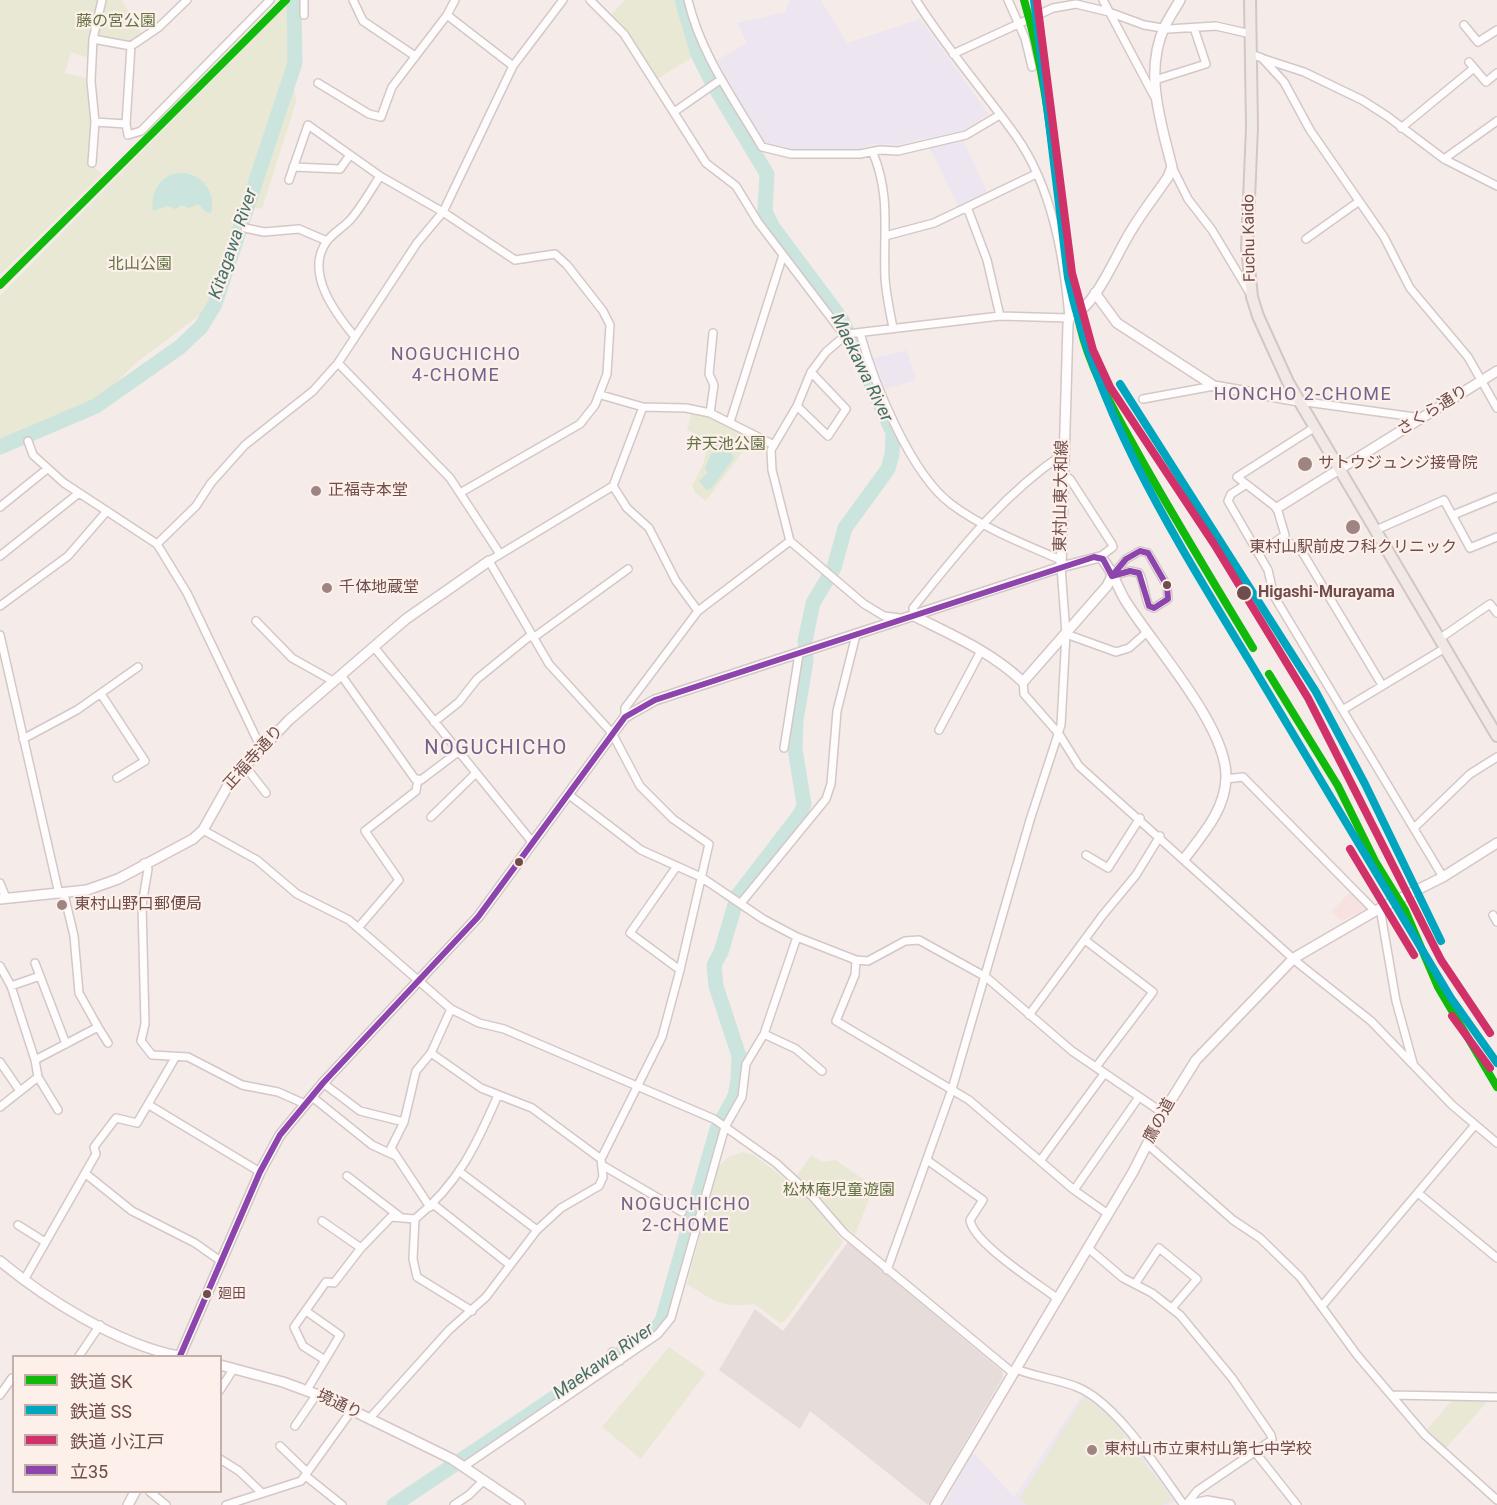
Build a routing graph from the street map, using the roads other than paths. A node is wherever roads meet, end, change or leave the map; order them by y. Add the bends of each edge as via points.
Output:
1 (102, 0) edge
2 (187, 0) edge
3 (270, 0) edge
4 (304, 0) edge
5 (353, 0) edge
6 (455, 0) edge
7 (563, 0) edge
8 (590, 0) edge
9 (688, 0) edge
10 (916, 0) edge
11 (1008, 0) edge
12 (1103, 0) edge
13 (1180, 0) edge
14 (1250, 0) edge
15 (1109, 12) junction
16 (304, 15) dead end
17 (447, 15) junction
18 (1018, 24) junction
19 (1464, 25) dead end
20 (1164, 28) junction
21 (1194, 28) junction
22 (1497, 30) edge
23 (1251, 34) junction
24 (93, 39) junction
25 (131, 46) junction
26 (954, 54) junction
27 (415, 56) junction
28 (1257, 56) junction
29 (513, 66) junction
30 (1032, 67) dead end
31 (1497, 73) edge
32 (720, 80) junction
33 (1155, 80) junction
34 (318, 83) dead end
35 (1157, 102) junction
36 (674, 112) junction
37 (998, 116) junction
38 (95, 122) junction
39 (1497, 122) edge
40 (126, 124) junction
41 (1401, 128) junction
42 (873, 153) junction
43 (350, 155) junction
44 (1444, 159) junction
45 (92, 162) dead end
46 (294, 167) junction
47 (1172, 167) junction
48 (1036, 174) junction
49 (380, 176) junction
50 (289, 180) dead end
51 (1497, 186) edge
52 (1358, 202) junction
53 (967, 207) junction
54 (443, 212) junction
55 (245, 228) dead end
56 (885, 236) junction
57 (1306, 239) dead end
58 (327, 241) junction
59 (783, 255) junction
60 (1095, 293) junction
61 (1252, 297) junction
62 (1000, 316) junction
63 (1069, 318) junction
64 (893, 328) junction
65 (713, 333) dead end
66 (860, 333) junction
67 (846, 335) junction
68 (355, 337) junction
69 (338, 363) junction
70 (1497, 371) edge
71 (811, 372) junction
72 (1482, 380) junction
73 (1214, 386) junction
74 (601, 395) junction
75 (1143, 399) dead end
76 (1299, 401) junction
77 (797, 406) junction
78 (643, 407) junction
79 (1497, 407) edge
80 (710, 413) junction
81 (1422, 418) junction
82 (730, 422) junction
83 (1315, 427) junction
84 (28, 441) dead end
85 (774, 445) junction
86 (1063, 454) junction
87 (47, 469) junction
88 (1340, 469) junction
89 (1063, 474) junction
90 (1245, 485) junction
91 (612, 486) junction
92 (79, 493) junction
93 (460, 494) junction
94 (1497, 497) edge
95 (0, 507) edge
96 (1276, 508) junction
97 (106, 511) junction
98 (1453, 514) junction
99 (981, 524) junction
100 (1376, 530) junction
101 (1497, 537) edge
102 (1283, 539) junction
103 (790, 541) junction
104 (157, 544) junction
105 (1259, 552) junction
106 (500, 554) junction
107 (0, 556) edge
108 (1100, 557) junction
109 (1130, 557) junction
110 (489, 561) junction
111 (1061, 564) junction
112 (628, 569) dead end
113 (1135, 571) junction
114 (1112, 576) junction
115 (0, 606) edge
116 (698, 611) junction
117 (1497, 613) edge
118 (909, 617) junction
119 (256, 621) dead end
120 (1147, 632) junction
121 (1066, 634) junction
122 (0, 635) edge
123 (856, 635) junction
124 (532, 637) junction
125 (1442, 644) junction
126 (374, 647) junction
127 (981, 651) junction
128 (804, 652) junction
129 (3, 664) edge
130 (138, 667) dead end
131 (337, 678) junction
132 (1023, 682) junction
133 (1382, 686) junction
134 (100, 694) junction
135 (1344, 709) junction
136 (626, 717) junction
137 (434, 722) junction
138 (939, 730) dead end
139 (612, 733) junction
140 (1059, 734) junction
141 (1497, 735) edge
142 (23, 740) junction
143 (261, 748) junction
144 (784, 748) dead end
145 (458, 752) junction
146 (1497, 757) edge
147 (245, 766) junction
148 (475, 774) junction
149 (117, 778) dead end
150 (1226, 779) junction
151 (418, 780) junction
152 (266, 793) dead end
153 (568, 794) junction
154 (431, 817) dead end
155 (1140, 818) junction
156 (1415, 827) junction
157 (203, 830) junction
158 (1160, 836) junction
159 (533, 843) junction
160 (1497, 843) edge
161 (1086, 855) dead end
162 (1185, 858) junction
163 (144, 863) junction
164 (677, 866) junction
165 (1443, 877) junction
166 (701, 878) junction
167 (0, 883) edge
168 (62, 894) junction
169 (3, 899) edge
170 (740, 902) junction
171 (1377, 910) junction
172 (1492, 915) dead end
173 (1497, 922) edge
174 (358, 928) junction
175 (797, 937) junction
176 (1085, 940) junction
177 (1294, 958) junction
178 (856, 960) junction
179 (35, 963) dead end
180 (0, 966) edge
181 (680, 970) junction
182 (40, 976) junction
183 (986, 977) junction
184 (418, 980) junction
185 (11, 986) junction
186 (451, 1009) junction
187 (1029, 1015) junction
188 (98, 1028) junction
189 (764, 1034) junction
190 (108, 1043) dead end
191 (66, 1044) junction
192 (431, 1053) junction
193 (175, 1058) junction
194 (35, 1060) junction
195 (0, 1062) edge
196 (1413, 1063) junction
197 (1096, 1068) junction
198 (822, 1071) dead end
199 (1104, 1074) junction
200 (38, 1077) junction
201 (323, 1083) junction
202 (635, 1086) junction
203 (952, 1089) junction
204 (20, 1091) junction
205 (498, 1095) junction
206 (1138, 1097) junction
207 (308, 1100) junction
208 (149, 1104) junction
209 (0, 1107) edge
210 (58, 1110) dead end
211 (1163, 1113) junction
212 (404, 1122) junction
213 (723, 1125) junction
214 (1474, 1125) junction
215 (1497, 1143) edge
216 (1148, 1145) junction
217 (396, 1156) junction
218 (927, 1160) junction
219 (1040, 1161) junction
220 (602, 1162) junction
221 (460, 1172) junction
222 (261, 1173) junction
223 (86, 1174) junction
224 (347, 1176) dead end
225 (1074, 1190) junction
226 (1418, 1192) junction
227 (432, 1205) junction
228 (682, 1212) dead end
229 (1108, 1214) junction
230 (399, 1216) junction
231 (415, 1219) junction
232 (322, 1221) dead end
233 (18, 1226) dead end
234 (537, 1230) junction
235 (45, 1242) junction
236 (361, 1248) junction
237 (1088, 1248) junction
238 (1497, 1258) edge
239 (0, 1261) edge
240 (222, 1262) junction
241 (510, 1265) junction
242 (887, 1270) junction
243 (24, 1280) junction
244 (1135, 1284) junction
245 (1058, 1299) junction
246 (1322, 1306) junction
247 (1172, 1308) junction
248 (306, 1311) junction
249 (472, 1311) junction
250 (100, 1325) junction
251 (612, 1352) dead end
252 (80, 1355) edge
253 (175, 1355) edge
254 (179, 1355) edge
255 (325, 1360) junction
256 (620, 1361) junction
257 (222, 1365) edge
258 (234, 1368) junction
259 (1014, 1371) junction
260 (12, 1378) edge
261 (222, 1387) edge
262 (307, 1390) junction
263 (317, 1394) junction
264 (0, 1395) edge
265 (1392, 1395) junction
266 (1497, 1397) edge
267 (352, 1410) junction
268 (369, 1419) junction
269 (295, 1426) dead end
270 (280, 1446) dead end
271 (1255, 1452) junction
272 (222, 1460) edge
273 (458, 1464) junction
274 (307, 1475) junction
275 (484, 1480) junction
276 (262, 1492) junction
277 (152, 1493) edge
278 (1497, 1500) edge
279 (243, 1502) edge
280 (166, 1505) edge
281 (226, 1505) edge
282 (342, 1505) edge
283 (454, 1505) edge
284 (520, 1505) edge
285 (935, 1505) edge
286 (1186, 1505) edge
287 (1230, 1505) edge
288 (1297, 1505) edge

1 - 24 street
2 - 25 street via 159,27
3 - 40 street via 141,131 128,135
4 - 16 street
5 - 27 street via 363,21
6 - 17 street
7 - 29 street
8 - 36 street via 624,34
9 - 32 street via 697,31
10 - 26 street
11 - 18 street
12 - 15 street
13 - 20 street
14 - 23 main road, Fuchu Kaido
15 - 18 street via 1088,5 1061,6
15 - 20 street
15 - 35 street
17 - 27 street
17 - 29 street
18 - 26 street
18 - 30 street
19 - 22 street via 1478,42
20 - 21 street
20 - 33 street via 1157,49
21 - 23 street via 1216,26
21 - 33 street via 1206,64
23 - 28 main road, Fuchu Kaido
24 - 25 street
24 - 38 street via 91,81
25 - 40 street
26 - 37 street
27 - 34 street via 392,87 381,117 369,114
28 - 41 street via 1304,72 1362,100
28 - 52 street via 1284,82 1310,130
28 - 61 main road, Fuchu Kaido via 1247,248
29 - 54 street
31 - 41 street via 1486,82 1472,65
32 - 36 street
32 - 42 street via 762,147 791,154
33 - 35 street
35 - 47 street
36 - 59 street via 706,163 736,186
37 - 42 street via 966,135
37 - 48 street via 1016,136
38 - 40 street
38 - 45 street
39 - 44 street
41 - 44 street
42 - 56 street via 883,177
43 - 46 street via 340,169
43 - 46 street via 308,125
43 - 49 street
44 - 51 street
46 - 50 street
47 - 60 street
47 - 61 street via 1188,199 1212,230
48 - 53 street
48 - 63 street via 1051,215
49 - 54 street
49 - 58 street via 351,219
52 - 57 street
52 - 72 street via 1384,237 1410,288 1468,357
53 - 56 street via 914,230
53 - 62 street via 987,260
54 - 68 street via 417,243
54 - 74 street via 515,260 546,255 562,258 610,326 607,374
55 - 58 street via 264,232 299,230
56 - 64 street via 885,280
58 - 68 street via 319,259 320,277 340,318
59 - 67 street
59 - 82 street
60 - 63 street via 1083,309
60 - 73 street via 1117,323
61 - 76 main road, Fuchu Kaido via 1267,340
62 - 63 street
62 - 64 street
63 - 86 street, 東村山東大和線
64 - 66 street
65 - 80 street
66 - 67 street
66 - 99 street via 869,364 913,461 934,489
67 - 71 street
68 - 69 street
69 - 93 street via 450,478
69 - 104 street via 313,391 245,445 196,506
70 - 72 street, さくら通り
71 - 77 street
71 - 77 street via 846,409 828,436
72 - 79 street
72 - 81 street, さくら通り
73 - 75 street
73 - 76 street
74 - 78 street
74 - 93 street via 580,424
76 - 81 street
76 - 83 main road, Fuchu Kaido
77 - 85 street
78 - 80 street
78 - 91 street
80 - 82 street
81 - 88 street, さくら通り
82 - 85 street
83 - 88 main road, Fuchu Kaido
83 - 90 street via 1237,477
84 - 87 street via 33,455
85 - 103 street via 772,470
86 - 89 street, 東村山東大和線
86 - 99 street via 1032,475
87 - 92 street
87 - 95 street
88 - 96 street, さくら通り
88 - 100 main road, Fuchu Kaido
89 - 108 street via 1112,544
89 - 111 street, 東村山東大和線
90 - 96 street
90 - 105 street via 1231,494 1228,501
91 - 106 street
91 - 116 street via 649,528 676,581
92 - 97 street
92 - 107 street
93 - 106 street
94 - 98 street
96 - 102 street
97 - 104 street
97 - 115 street via 68,556
98 - 100 street via 1444,500
98 - 101 street via 1470,548
99 - 111 street
99 - 118 street
100 - 125 main road, Fuchu Kaido
102 - 105 street
102 - 133 street via 1301,550
103 - 116 street
103 - 118 street via 877,613
104 - 143 street via 188,593
105 - 135 street via 1274,596
106 - 110 street
108 - 111 street
108 - 114 street
109 - 113 street
109 - 113 street via 1142,551 1148,553 1167,586 1166,601 1154,608 1149,606 1145,584
109 - 114 street
110 - 124 street
110 - 126 street, 正福寺通り via 406,619
111 - 118 street, 東村山東大和線
111 - 121 street
112 - 124 street
113 - 114 street
114 - 120 street
114 - 121 street
116 - 136 street via 625,708
117 - 125 street via 1490,604
118 - 123 street, 東村山東大和線
118 - 127 street
119 - 131 street via 291,658
120 - 121 street via 1129,648 1116,652
120 - 150 street via 1212,729 1223,757
121 - 132 street
121 - 140 street
122 - 129 street
123 - 128 street, 東村山東大和線
123 - 170 street via 837,711 831,784 826,799
124 - 137 street via 477,678 459,702
124 - 139 street via 549,664
125 - 133 street
125 - 141 main road, Fuchu Kaido
126 - 131 street, 正福寺通り
126 - 137 street
127 - 132 street via 1007,666
127 - 138 street
128 - 136 street, 東村山東大和線 via 655,700
128 - 144 street
129 - 142 street
130 - 134 street
131 - 143 street, 正福寺通り
131 - 151 street
132 - 140 street via 1024,694
133 - 135 street
134 - 142 street
134 - 149 street via 145,761
135 - 156 street
136 - 139 street, 東村山東大和線
137 - 145 street
139 - 153 street, 東村山東大和線
139 - 166 street via 640,786 673,819 709,843
140 - 155 street via 1079,766
140 - 183 street via 1016,864
142 - 168 street
143 - 147 street, 正福寺通り
145 - 148 street
145 - 151 street
146 - 156 street via 1470,774
147 - 152 street
147 - 157 street, 正福寺通り via 230,782
148 - 154 street
148 - 159 street
150 - 162 street via 1218,813
150 - 171 street via 1243,777
151 - 174 street via 416,791 364,831 399,880
153 - 159 street, 東村山東大和線
153 - 164 street via 623,838
155 - 158 street
155 - 161 street via 1108,867
156 - 165 street
157 - 163 street, 正福寺通り
157 - 174 street via 257,860 297,894
158 - 162 street
158 - 176 street via 1136,875
159 - 184 street, 東村山東大和線 via 478,917
160 - 165 street, 鷹の道
162 - 177 street
163 - 168 street, 正福寺通り via 117,879
163 - 193 street via 148,869 142,905 145,1024 141,1041 152,1055
164 - 166 street
164 - 181 street via 630,933
165 - 171 street, 鷹の道
166 - 170 street
166 - 181 street
167 - 169 street
168 - 169 street, 正福寺通り
168 - 188 street via 74,936 79,993
170 - 175 street via 763,920
171 - 177 street, 鷹の道
171 - 196 street
172 - 173 street
174 - 184 street
175 - 178 street
175 - 189 street
176 - 187 street
176 - 197 street via 1153,992
177 - 196 street via 1371,1021
177 - 211 street, 鷹の道 via 1196,1060
178 - 183 street via 868,961 914,939
178 - 203 street via 855,975 836,1021
179 - 182 street
180 - 185 street
181 - 202 street via 662,1037
182 - 185 street
182 - 191 street
183 - 187 street
183 - 203 street
184 - 186 street
184 - 201 street, 東村山東大和線
185 - 194 street
186 - 192 street
186 - 202 street
187 - 197 street
188 - 190 street
188 - 191 street
189 - 198 street via 796,1048
189 - 213 street via 746,1064 742,1097
191 - 194 street
192 - 205 street via 481,1088
192 - 212 street via 416,1071
193 - 207 street via 188,1058 242,1085
193 - 208 street
194 - 200 street
195 - 204 street
196 - 214 street
197 - 199 street
199 - 206 street
199 - 219 street
200 - 204 street
200 - 210 street
201 - 207 street, 東村山東大和線
201 - 212 street via 360,1111
202 - 213 street
202 - 220 street
203 - 218 street
203 - 219 street
204 - 209 street
205 - 220 street via 532,1108
205 - 221 street
206 - 211 street
206 - 225 street
207 - 217 street via 372,1145
207 - 222 street, 東村山東大和線 via 275,1142
208 - 222 street
208 - 223 street via 137,1123 116,1118 94,1147 96,1154
211 - 216 street, 鷹の道
212 - 217 street via 391,1148
213 - 242 street via 776,1163 844,1233
213 - 256 street via 671,1318 658,1334
214 - 215 street
214 - 226 street
216 - 229 street, 鷹の道
216 - 246 street via 1233,1220 1260,1238 1300,1277
217 - 227 street
218 - 242 street
218 - 245 street via 983,1200 970,1220 982,1240
219 - 225 street
220 - 228 street
220 - 234 street via 599,1186 561,1208
221 - 227 street
221 - 234 street
222 - 240 street, 東村山東大和線
223 - 235 street
223 - 240 street via 132,1211 195,1243
224 - 230 street
225 - 229 street
226 - 238 street
226 - 246 street
227 - 231 street
227 - 241 street
229 - 237 street, 鷹の道
230 - 231 street
230 - 236 street via 391,1217
231 - 249 street via 412,1259 417,1277
232 - 236 street
233 - 235 street
234 - 241 street
235 - 243 street
236 - 248 street via 334,1283 326,1282
237 - 244 street
237 - 245 street, 鷹の道
239 - 243 street
240 - 254 street, 東村山東大和線
241 - 249 street
242 - 259 street
243 - 250 street
244 - 247 street
244 - 247 street via 1159,1248 1197,1279
245 - 259 street, 鷹の道
246 - 265 street
247 - 271 street via 1232,1378 1271,1435 1272,1440
248 - 255 street via 294,1328 296,1334 303,1346
248 - 255 street via 340,1335
249 - 268 street via 449,1330
250 - 252 street
250 - 253 street via 148,1348
251 - 256 street
255 - 262 street
256 - 273 street
257 - 258 street, 境通り
258 - 261 street
258 - 262 street, 境通り
259 - 285 street, 鷹の道
259 - 286 street via 1077,1387 1120,1419
260 - 264 street
262 - 263 street, 境通り
263 - 267 street, 境通り
263 - 269 street
265 - 266 street
265 - 278 street via 1436,1446
267 - 268 street, 境通り
267 - 274 street
268 - 273 street, 境通り
270 - 274 street
271 - 286 street via 1197,1491
271 - 288 street
272 - 276 street
273 - 275 street, 境通り
274 - 276 street via 301,1481
274 - 282 street
275 - 283 street
275 - 284 street, 境通り
276 - 279 street
277 - 280 street
279 - 281 street
286 - 287 street via 1208,1501

